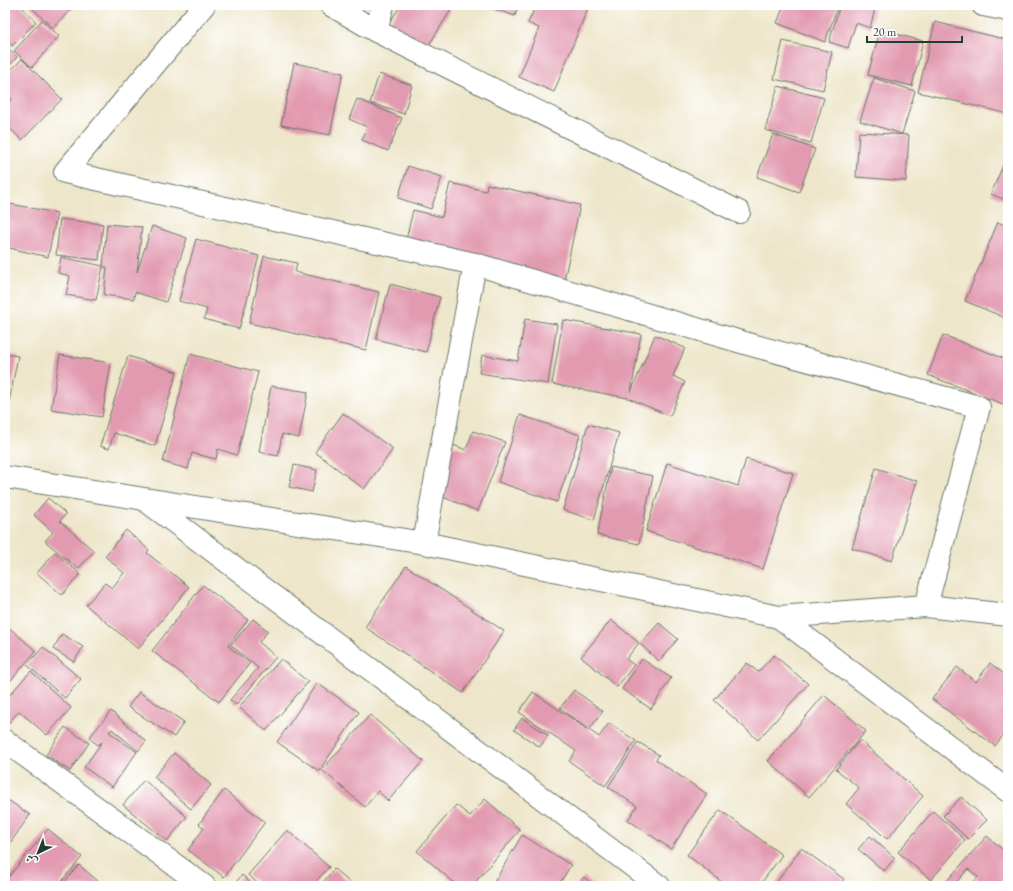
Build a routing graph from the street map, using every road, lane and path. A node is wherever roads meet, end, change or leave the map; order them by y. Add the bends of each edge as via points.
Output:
1 (204, 5) edge
2 (332, 5) edge
3 (384, 5) edge
4 (983, 5) edge
5 (1008, 10) edge
6 (376, 31) junction
7 (739, 212) dead end
8 (474, 264) junction
9 (5, 477) edge
10 (142, 499) junction
11 (424, 543) junction
12 (926, 606) junction
13 (1008, 615) edge
14 (778, 617) junction
15 (5, 740) edge
16 (1008, 791) edge
17 (204, 886) edge
18 (659, 886) edge

1 - 8 street via 65,172
2 - 6 street
3 - 6 street
4 - 5 street
6 - 7 street
8 - 11 street
8 - 12 street via 748,344 979,407
9 - 10 street
10 - 11 street
10 - 18 street
11 - 14 street
12 - 13 street
12 - 14 street
14 - 16 street
15 - 17 street

